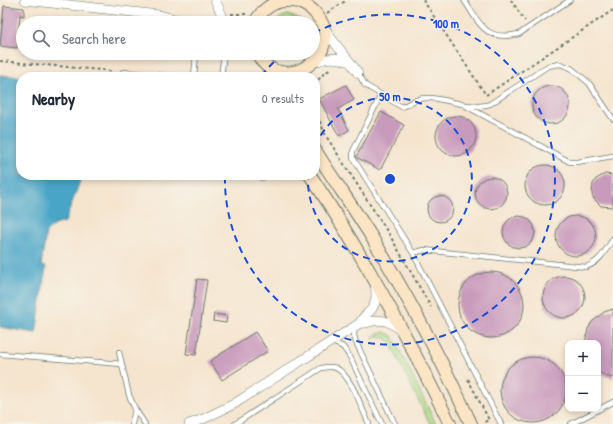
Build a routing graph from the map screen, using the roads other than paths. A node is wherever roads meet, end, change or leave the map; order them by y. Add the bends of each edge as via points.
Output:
1 (25, 0) edge
2 (215, 0) edge
3 (464, 0) edge
4 (570, 0) edge
5 (304, 3) edge
6 (159, 16) edge
7 (222, 16) edge
8 (258, 16) edge
9 (318, 16) edge
10 (320, 20) edge
11 (322, 23) junction
12 (320, 53) edge
13 (195, 60) edge
14 (223, 60) edge
15 (260, 60) edge
16 (263, 60) edge
17 (314, 60) edge
18 (320, 60) edge
19 (320, 60) edge
20 (350, 62) junction
21 (306, 70) edge
22 (194, 72) edge
23 (222, 72) edge
24 (266, 72) edge
25 (284, 72) edge
26 (291, 72) edge
27 (358, 73) joint
28 (381, 95) junction
29 (463, 104) junction
30 (613, 119) edge
31 (613, 156) edge
32 (320, 158) edge
33 (313, 180) edge
34 (613, 239) edge
35 (413, 254) junction
36 (374, 280) junction
37 (358, 325) junction
38 (405, 334) junction
39 (331, 342) junction
40 (119, 352) dead end
41 (0, 354) edge
42 (122, 364) junction
43 (613, 402) edge
44 (135, 409) junction
45 (132, 424) edge
46 (145, 424) edge
47 (189, 424) edge
48 (235, 424) edge
49 (369, 424) edge
50 (382, 424) edge
51 (395, 424) edge
52 (450, 424) edge
53 (471, 424) edge
54 (501, 424) edge
55 (571, 424) edge

1 - 6 street
2 - 7 street
3 - 4 lane via 483,28 500,36 519,34
5 - 8 main road via 286,1 271,5
5 - 9 main road
10 - 11 main road
11 - 12 main road via 324,30
11 - 20 street
13 - 22 lane
14 - 23 lane
15 - 24 main road
16 - 25 main road via 276,70
17 - 21 main road
18 - 21 street
19 - 20 street via 338,58
20 - 27 street
21 - 26 main road
27 - 28 lane via 365,85
28 - 29 lane via 402,107 417,99
28 - 35 lane via 353,151 353,158
29 - 30 lane via 490,104 548,66 560,64 571,68 589,83
29 - 31 lane via 570,162
32 - 53 main road via 400,284
33 - 36 main road
34 - 35 lane via 601,258 586,267 424,250
35 - 54 lane
36 - 37 street via 375,301 372,309
36 - 38 main road
37 - 38 street via 381,320 389,322
37 - 39 street
37 - 51 lane via 354,334 355,340
38 - 52 main road
39 - 47 street via 234,404
39 - 50 lane via 343,347 350,357
40 - 42 lane
41 - 42 lane
42 - 44 lane
43 - 55 lane
44 - 45 lane
44 - 46 lane
48 - 49 lane via 321,368 328,367 336,368 343,373

